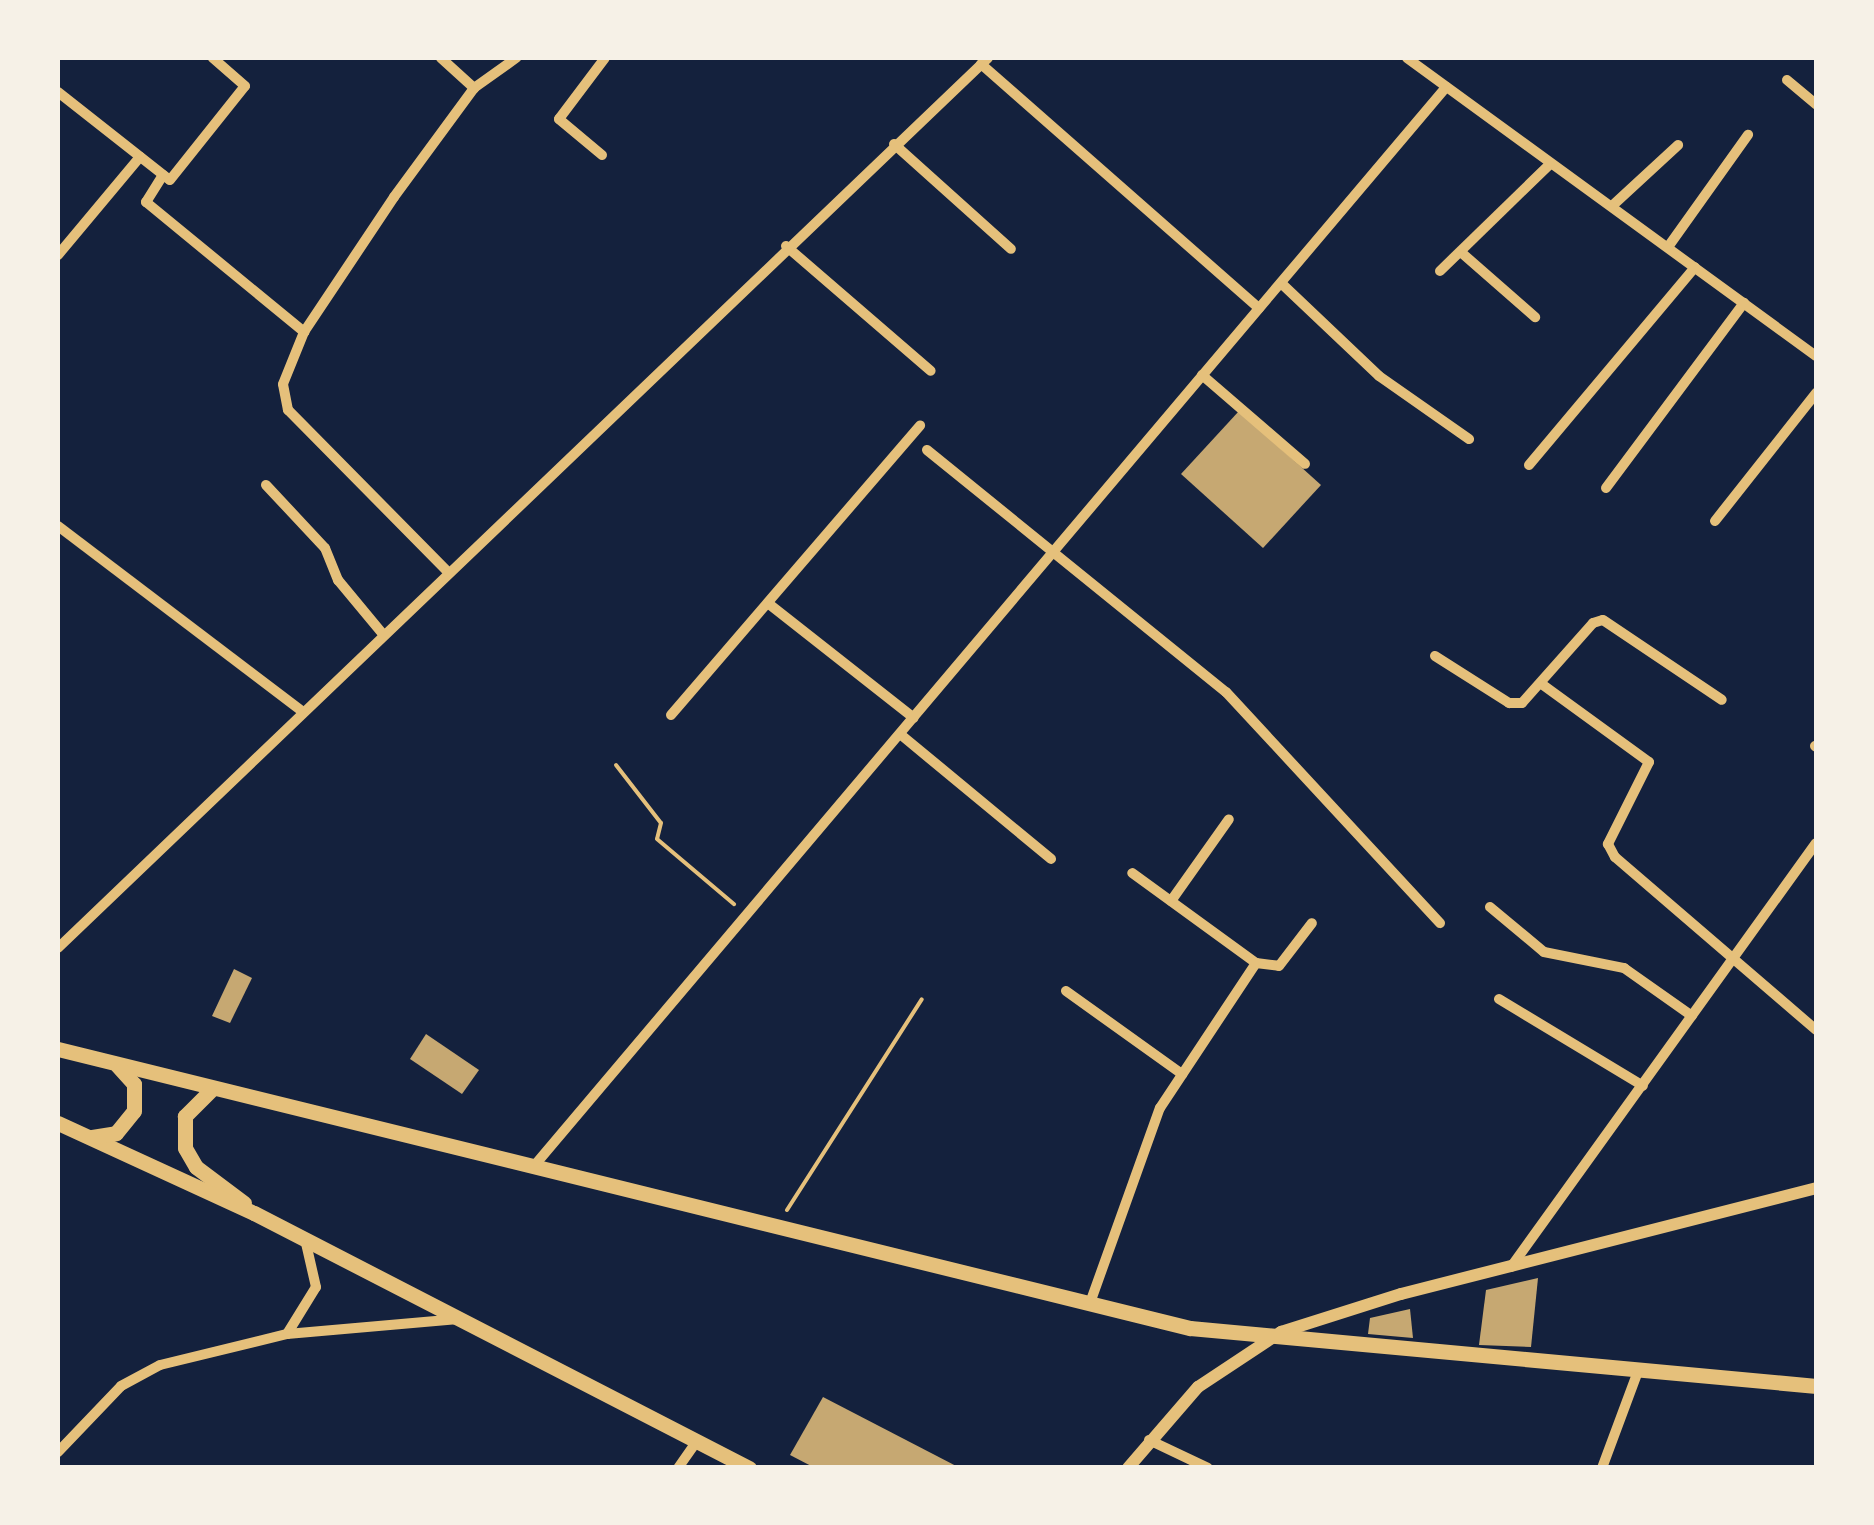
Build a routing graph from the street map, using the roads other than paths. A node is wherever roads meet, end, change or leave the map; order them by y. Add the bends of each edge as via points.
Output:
1 (213, 58) edge
2 (442, 58) edge
3 (516, 58) edge
4 (586, 58) edge
5 (606, 58) edge
6 (1407, 58) edge
7 (984, 61) edge
8 (597, 68) junction
9 (1787, 80) dead end
10 (1446, 87) junction
11 (474, 88) junction
12 (58, 92) edge
13 (1816, 104) edge
14 (1748, 135) dead end
15 (894, 144) junction
16 (1678, 145) dead end
17 (602, 154) dead end
18 (140, 158) junction
19 (1550, 164) junction
20 (163, 175) junction
21 (1612, 206) junction
22 (786, 246) junction
23 (1668, 247) junction
24 (1011, 249) dead end
25 (1463, 254) junction
26 (58, 255) edge
27 (1694, 267) junction
28 (1440, 272) dead end
29 (1280, 283) junction
30 (1744, 303) junction
31 (1258, 308) junction
32 (1535, 317) dead end
33 (304, 332) junction
34 (1816, 356) edge
35 (931, 371) dead end
36 (1202, 374) junction
37 (1816, 392) edge
38 (920, 425) dead end
39 (1469, 440) dead end
40 (926, 450) dead end
41 (1305, 464) dead end
42 (1530, 465) dead end
43 (266, 485) dead end
44 (1606, 488) dead end
45 (1714, 521) dead end
46 (58, 526) edge
47 (1052, 552) junction
48 (448, 572) junction
49 (769, 604) junction
50 (382, 632) junction
51 (1435, 656) dead end
52 (1544, 685) junction
53 (1722, 700) dead end
54 (300, 710) junction
55 (671, 715) dead end
56 (914, 718) junction
57 (900, 734) junction
58 (1229, 818) dead end
59 (1816, 842) edge
60 (1051, 858) dead end
61 (1132, 873) dead end
62 (1171, 901) junction
63 (1490, 907) dead end
64 (1312, 924) dead end
65 (1440, 924) dead end
66 (58, 948) edge
67 (1734, 955) junction
68 (1256, 962) junction
69 (1066, 991) dead end
70 (1499, 999) dead end
71 (1692, 1016) junction
72 (1816, 1030) edge
73 (58, 1049) edge
74 (115, 1064) junction
75 (1182, 1074) junction
76 (1643, 1086) junction
77 (214, 1088) junction
78 (58, 1123) edge
79 (88, 1136) junction
80 (534, 1166) junction
81 (1816, 1188) edge
82 (254, 1213) junction
83 (305, 1238) junction
84 (1511, 1267) junction
85 (1090, 1302) junction
86 (458, 1319) junction
87 (1282, 1332) junction
88 (287, 1334) junction
89 (1638, 1371) junction
90 (1816, 1386) edge
91 (1149, 1440) junction
92 (696, 1442) junction
93 (58, 1452) edge
94 (678, 1468) edge
95 (749, 1468) edge
96 (1128, 1468) edge
97 (1208, 1468) edge
98 (1602, 1468) edge

1 - 20 street via 245,86 170,180
2 - 11 street
3 - 11 street
4 - 8 street
5 - 8 street
6 - 10 street
7 - 15 street
7 - 31 street
8 - 17 street via 559,119
9 - 13 street
10 - 19 street
10 - 29 street
11 - 33 street
12 - 18 street
14 - 23 street
15 - 22 street
15 - 24 street
16 - 21 street
18 - 20 street
18 - 26 street
19 - 21 street
19 - 25 street
20 - 33 street via 146,202
21 - 23 street
22 - 35 street
22 - 48 street
23 - 27 street
25 - 28 street
25 - 32 street
27 - 30 street
27 - 42 street
29 - 31 street
29 - 39 street via 1379,376
30 - 34 street
30 - 44 street
31 - 36 street
33 - 48 street via 283,384 288,410
36 - 41 street
36 - 47 street
37 - 45 street
38 - 49 street
40 - 47 street
43 - 50 street via 325,548 338,580
46 - 54 street
47 - 56 street
47 - 65 street via 1226,692
48 - 50 street
49 - 55 street
49 - 56 street
50 - 54 street
51 - 52 street via 1509,704 1522,703
52 - 53 street via 1603,620
52 - 67 street via 1649,762 1608,844
54 - 66 street
56 - 57 street
57 - 60 street
57 - 80 street
58 - 62 street
59 - 67 street
61 - 62 street
62 - 68 street
63 - 71 street via 1544,952 1624,968
64 - 68 street via 1279,966
67 - 71 street
67 - 72 street
68 - 75 street
69 - 75 street
70 - 76 street
71 - 76 street
73 - 74 main road
74 - 77 main road
74 - 79 main road via 134,1084 134,1112 116,1133
75 - 85 street via 1160,1108
76 - 84 street
77 - 80 main road
77 - 82 main road via 185,1116 185,1148 196,1167
78 - 79 main road
79 - 82 main road
80 - 85 main road
81 - 84 street
82 - 83 main road
83 - 86 main road
83 - 88 street via 316,1287
84 - 87 street via 1332,1312
85 - 87 main road via 1190,1328
86 - 88 street
86 - 92 main road
87 - 89 main road
87 - 91 street via 1198,1387
88 - 93 street via 160,1364 121,1386
89 - 90 main road
89 - 98 street
91 - 96 street
91 - 97 street
92 - 94 street
92 - 95 main road

